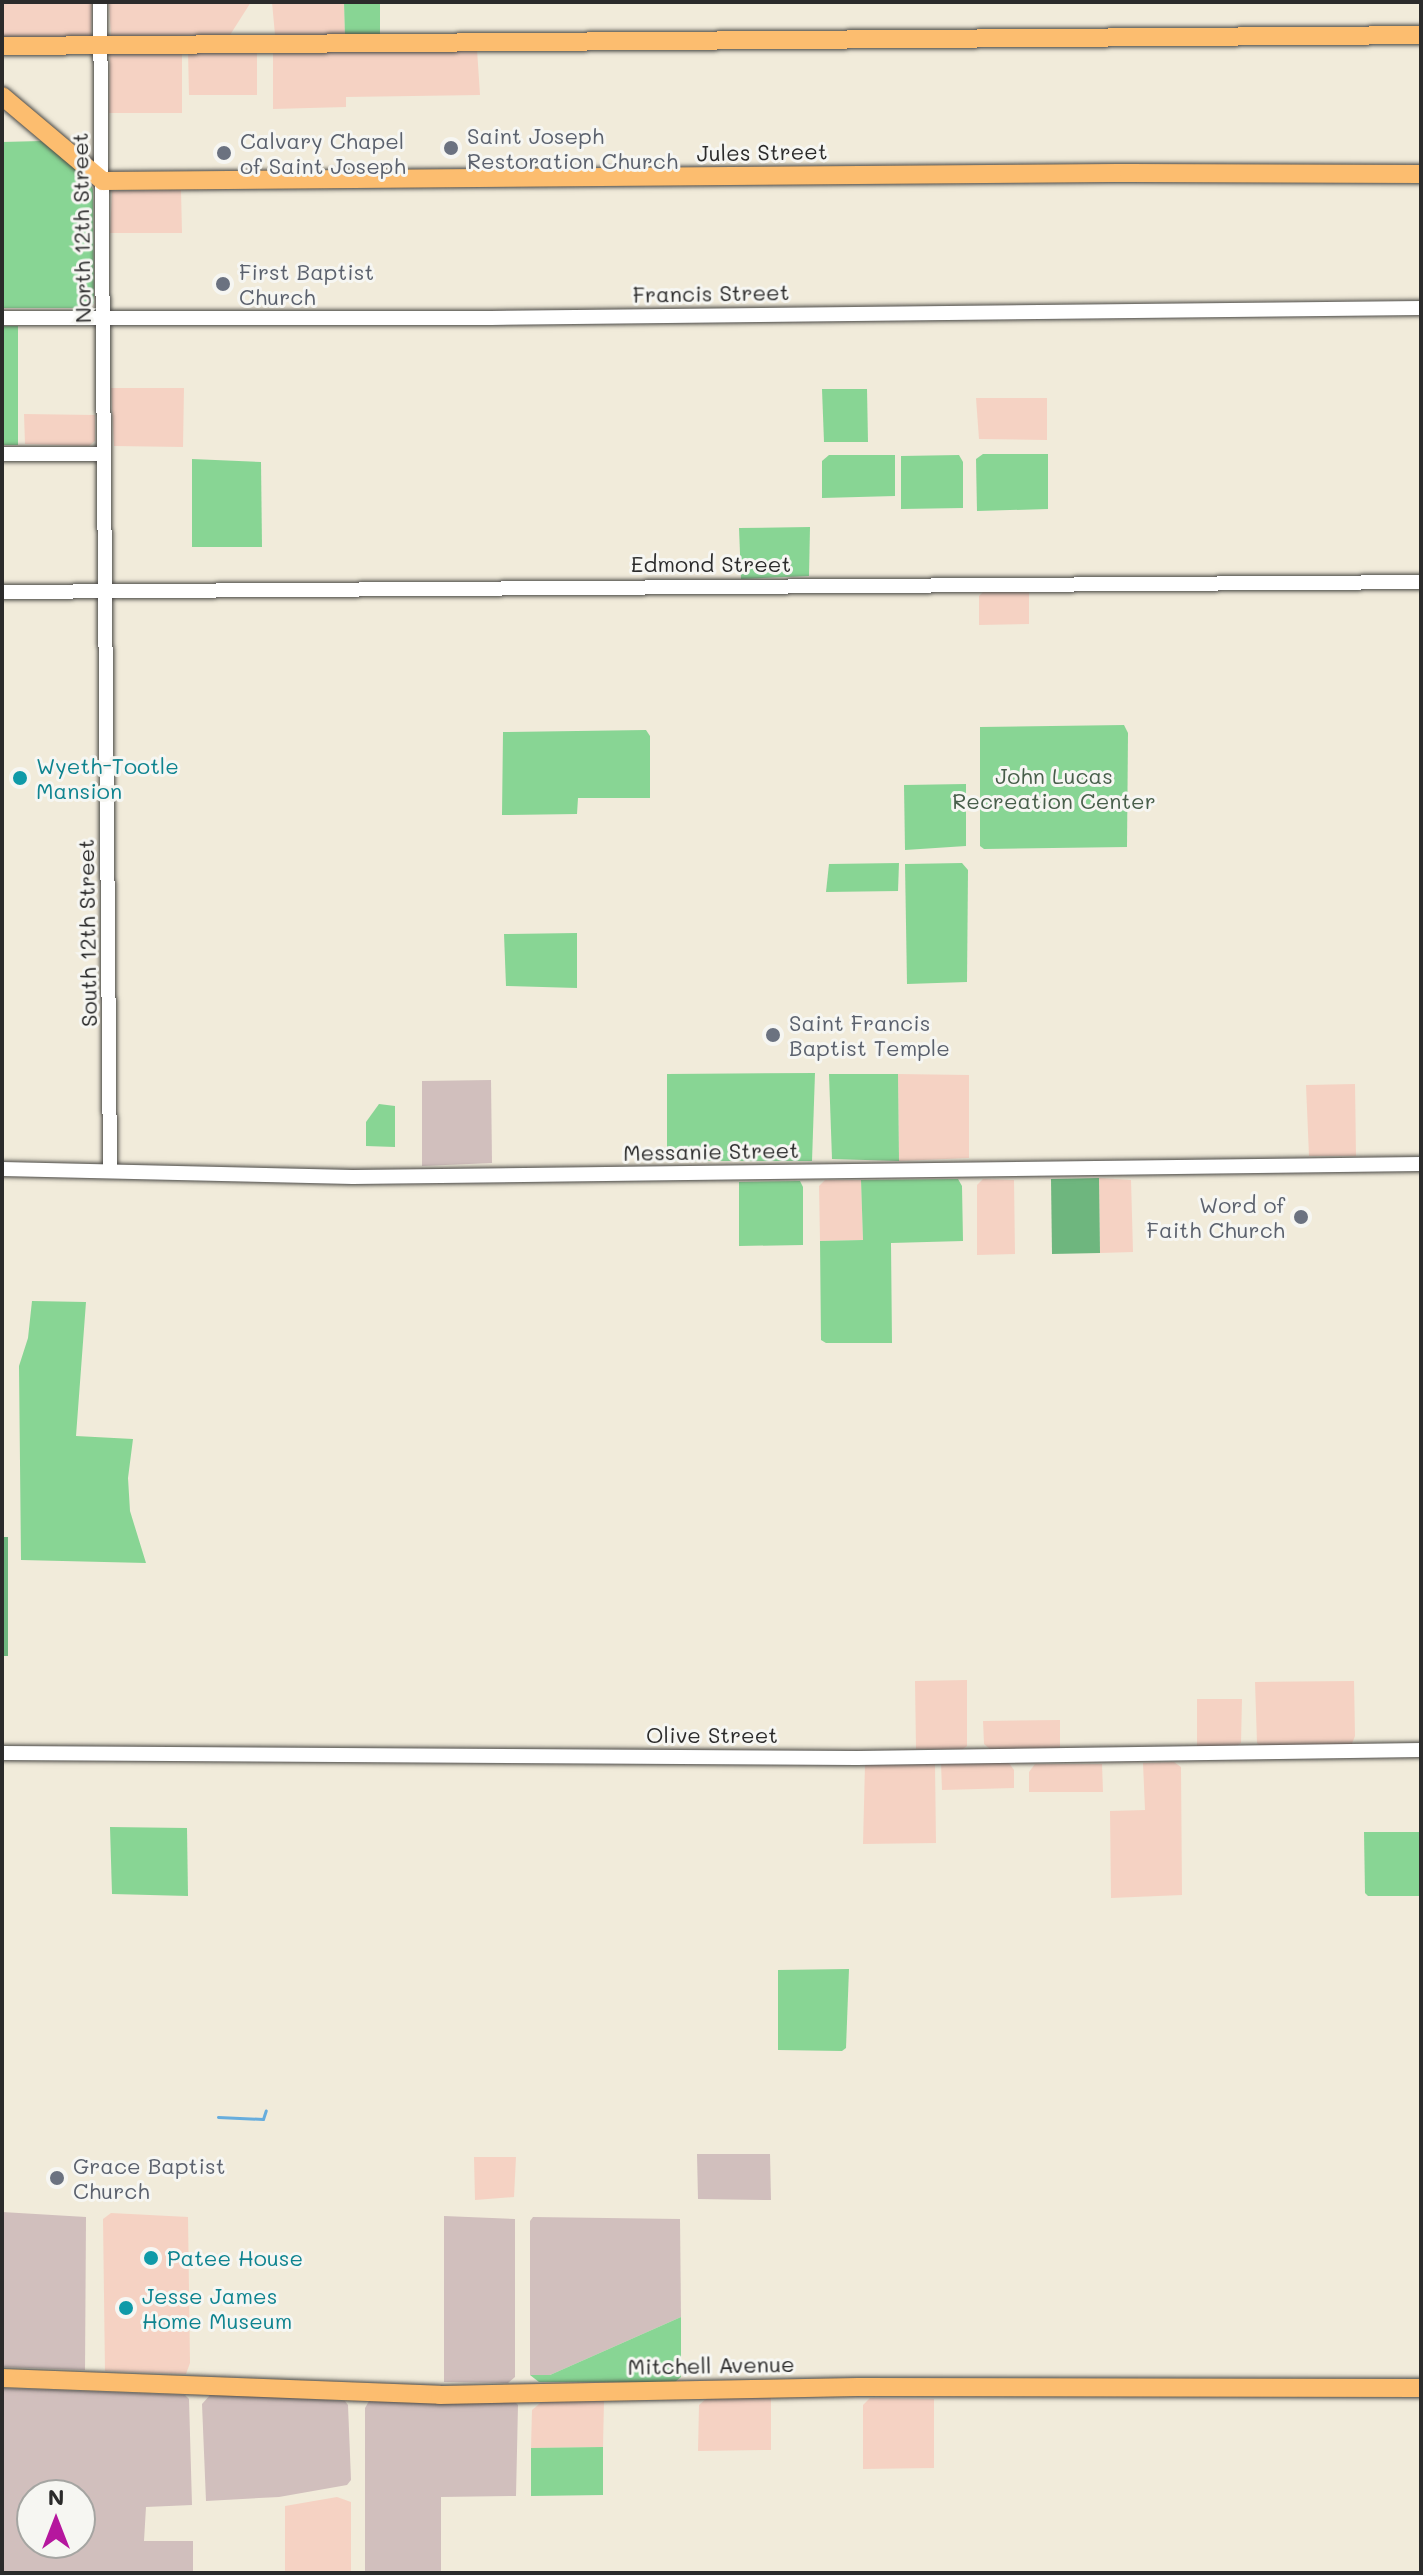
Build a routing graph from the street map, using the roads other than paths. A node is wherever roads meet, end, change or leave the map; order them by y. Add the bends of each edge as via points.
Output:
1 (100, 2) edge
2 (1421, 35) edge
3 (2, 46) edge
4 (101, 46) junction
5 (2, 96) edge
6 (1421, 174) edge
7 (103, 181) junction
8 (1421, 308) edge
9 (2, 318) edge
10 (104, 319) junction
11 (2, 454) edge
12 (104, 454) junction
13 (1421, 582) edge
14 (104, 591) junction
15 (2, 592) edge
16 (1421, 1164) edge
17 (2, 1169) edge
18 (110, 1171) junction
19 (1421, 1750) edge
20 (2, 1753) edge
21 (2, 2378) edge
22 (1421, 2388) edge

1 - 4 street, North 12th Street
2 - 4 main road
3 - 4 main road
4 - 7 street, North 12th Street
5 - 7 main road
6 - 7 main road, Jules Street
7 - 10 street, North 12th Street
8 - 10 street, Francis Street
9 - 10 street, Francis Street
10 - 12 street, North 12th Street
11 - 12 street
12 - 14 street, South 12th Street
13 - 14 street, Edmond Street
14 - 15 street, Edmond Street
14 - 18 street, South 12th Street
16 - 18 street, Messanie Street via 366,1177
17 - 18 street, Messanie Street
19 - 20 street, Olive Street via 857,1758
21 - 22 main road, Mitchell Avenue via 440,2395 858,2387

